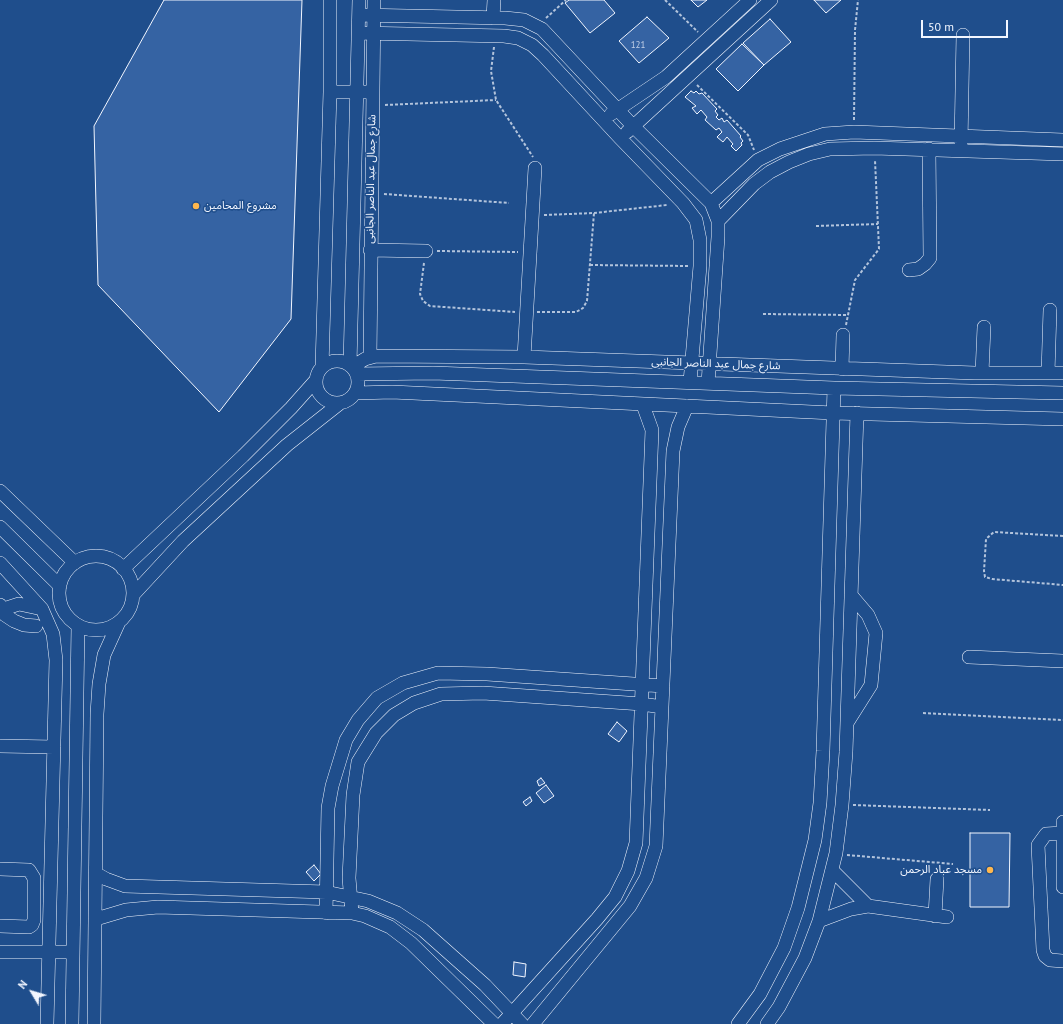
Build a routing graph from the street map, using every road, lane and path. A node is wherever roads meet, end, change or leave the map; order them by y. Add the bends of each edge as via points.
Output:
1 (330, 0) edge
2 (359, 0) edge
3 (374, 0) edge
4 (494, 0) edge
5 (566, 0) edge
6 (665, 0) edge
7 (750, 0) edge
8 (771, 0) edge
9 (858, 0) edge
10 (359, 15) junction
11 (374, 15) junction
12 (493, 18) junction
13 (546, 19) dead end
14 (359, 33) junction
15 (373, 33) junction
16 (963, 35) dead end
17 (496, 36) junction
18 (706, 40) junction
19 (678, 85) junction
20 (330, 92) junction
21 (357, 92) junction
22 (372, 92) junction
23 (496, 100) junction
24 (371, 106) junction
25 (618, 110) junction
26 (602, 119) junction
27 (633, 126) junction
28 (854, 132) junction
29 (961, 137) junction
30 (620, 138) junction
31 (1063, 140) edge
32 (874, 148) junction
33 (929, 149) junction
34 (961, 150) junction
35 (1063, 154) edge
36 (758, 160) junction
37 (535, 168) joint
38 (371, 194) junction
39 (683, 202) junction
40 (508, 203) dead end
41 (711, 204) junction
42 (594, 213) junction
43 (533, 215) junction
44 (718, 221) junction
45 (878, 224) junction
46 (816, 226) dead end
47 (370, 250) junction
48 (426, 251) junction
49 (530, 252) junction
50 (590, 265) junction
51 (700, 266) junction
52 (909, 270) dead end
53 (1050, 310) dead end
54 (527, 312) junction
55 (763, 314) dead end
56 (984, 327) dead end
57 (843, 335) dead end
58 (370, 357) junction
59 (524, 357) junction
60 (693, 362) junction
61 (710, 363) junction
62 (322, 367) junction
63 (353, 368) junction
64 (842, 369) junction
65 (978, 373) junction
66 (1048, 373) junction
67 (1063, 373) edge
68 (316, 380) junction
69 (690, 382) junction
70 (708, 383) junction
71 (834, 388) junction
72 (975, 392) junction
73 (356, 393) junction
74 (1063, 393) edge
75 (339, 404) junction
76 (644, 405) junction
77 (687, 406) junction
78 (833, 412) junction
79 (857, 413) junction
80 (1063, 419) edge
81 (0, 491) edge
82 (0, 527) edge
83 (1063, 536) edge
84 (0, 563) edge
85 (75, 563) junction
86 (123, 569) junction
87 (1063, 585) edge
88 (60, 586) junction
89 (851, 594) junction
90 (133, 595) junction
91 (1, 608) edge
92 (42, 610) junction
93 (119, 622) junction
94 (36, 626) dead end
95 (78, 626) junction
96 (969, 657) dead end
97 (1063, 661) edge
98 (641, 685) junction
99 (663, 686) junction
100 (642, 704) junction
101 (662, 707) junction
102 (923, 713) dead end
103 (1063, 720) edge
104 (847, 723) junction
105 (0, 746) edge
106 (54, 747) junction
107 (823, 751) junction
108 (846, 752) junction
109 (842, 805) junction
110 (990, 810) dead end
111 (1062, 828) edge
112 (836, 853) junction
113 (953, 864) dead end
114 (0, 869) edge
115 (833, 871) junction
116 (97, 874) junction
117 (937, 879) dead end
118 (1063, 887) edge
119 (326, 892) junction
120 (351, 896) junction
121 (868, 906) junction
122 (326, 912) junction
123 (352, 913) junction
124 (96, 920) junction
125 (819, 921) junction
126 (0, 926) edge
127 (0, 952) edge
128 (50, 952) junction
129 (72, 952) junction
130 (1063, 961) edge
131 (513, 1014) junction
132 (47, 1024) edge
133 (72, 1024) edge
134 (94, 1024) edge
135 (494, 1024) edge
136 (502, 1024) edge
137 (522, 1024) edge
138 (533, 1024) edge
139 (738, 1024) edge
140 (767, 1024) edge

1 - 20 street
2 - 10 street
3 - 11 street, شارع جمال عبد الناصر الجانبى
4 - 12 street
5 - 13 path
6 - 18 path
7 - 18 street
8 - 19 street
9 - 28 path via 854,30
10 - 11 street
10 - 14 street
11 - 12 street
11 - 15 street, شارع جمال عبد الناصر الجانبى
12 - 25 street via 524,20 542,29
14 - 15 street
14 - 21 street
15 - 17 street
15 - 22 street, شارع جمال عبد الناصر الجانبى
16 - 29 street
17 - 23 path via 491,71
17 - 26 street via 518,38 532,45
18 - 25 street via 666,77
19 - 27 street
19 - 36 path via 698,85 748,135
20 - 21 street
20 - 62 street
21 - 22 street
21 - 63 street
22 - 24 street, شارع جمال عبد الناصر الجانبى
23 - 24 path
23 - 37 path via 532,155
24 - 38 street, شارع جمال عبد الناصر الجانبى
25 - 26 street
25 - 27 street
26 - 30 street
27 - 30 street
27 - 41 street
28 - 29 street
28 - 36 street via 824,134 780,149
29 - 31 street
29 - 34 street
30 - 39 street
32 - 33 street
32 - 44 street via 830,150 809,154 789,162 754,184
32 - 45 path
33 - 34 street
33 - 52 street via 930,258 921,267
34 - 35 street
36 - 41 street
37 - 43 street
38 - 40 path
38 - 47 street, شارع جمال عبد الناصر الجانبى
39 - 42 path
39 - 51 street via 691,211 698,226
41 - 44 street
42 - 43 path
42 - 50 path
43 - 49 street
44 - 61 street
45 - 46 path
45 - 55 path via 879,249 855,280 848,315
47 - 48 street
47 - 58 street, شارع جمال عبد الناصر الجانبى
48 - 49 path
48 - 54 path via 420,294 423,301 430,306
49 - 54 street
50 - 51 path
50 - 54 path via 587,301 583,308 576,312
51 - 60 street
53 - 66 street
54 - 59 street
56 - 65 street
57 - 64 street
58 - 59 street, شارع جمال عبد الناصر الجانبى
58 - 63 street, شارع جمال عبد الناصر الجانبى
59 - 60 street, شارع جمال عبد الناصر الجانبى
60 - 61 street, شارع جمال عبد الناصر الجانبى
60 - 69 street
61 - 64 street, شارع جمال عبد الناصر الجانبى
61 - 70 street
62 - 63 street via 335,361
62 - 68 street
63 - 69 street
63 - 73 street via 358,387
64 - 65 street, شارع جمال عبد الناصر الجانبى
65 - 66 street, شارع جمال عبد الناصر الجانبى
65 - 72 street
66 - 67 street, شارع جمال عبد الناصر الجانبى
68 - 75 street via 316,388 325,400
68 - 86 street via 243,456
69 - 70 street
70 - 71 street
71 - 72 street
71 - 78 street
72 - 74 street
73 - 75 street
73 - 76 street via 392,392
75 - 90 street via 287,445 183,541
76 - 77 street
76 - 98 street via 652,430
77 - 78 street
77 - 99 street via 678,427 673,451
78 - 79 street
78 - 107 street
79 - 80 street
79 - 89 street
81 - 85 street
82 - 88 street
83 - 87 path via 994,532 986,538 984,571 985,577 992,579
84 - 92 street
85 - 86 street via 85,558 100,557 115,562
85 - 88 street via 68,569
86 - 90 street via 132,586
88 - 95 street via 63,609 69,619
89 - 104 street
89 - 104 street via 868,615 876,633 871,685
90 - 93 street via 128,610
91 - 92 street via 19,604
91 - 94 street via 14,622
92 - 106 street via 53,634 56,660
93 - 95 street via 99,630 88,630
93 - 116 street via 104,655 99,684
95 - 129 street
96 - 97 street
98 - 99 street
98 - 100 street
98 - 119 street via 487,674 438,674 403,683 377,698 358,720 346,740 332,786 328,808
99 - 101 street
100 - 101 street
100 - 120 street via 483,693 441,694 414,703 394,715 376,733 358,762 353,795 349,878
100 - 131 street via 637,836 628,871 615,897 597,920
101 - 138 street via 656,846 646,878 630,906
102 - 103 path
104 - 108 street
105 - 106 street
106 - 128 street
107 - 108 street
107 - 139 street via 815,840 798,908 784,948 760,994
108 - 109 street
109 - 110 path
109 - 112 street
111 - 118 street
111 - 130 street via 1046,834 1038,845 1043,950 1050,960
112 - 113 path
112 - 115 street
114 - 126 street via 29,870 34,878 34,920 29,927
115 - 121 street
115 - 125 street
116 - 119 street via 115,883 136,887
116 - 124 street
117 - 121 street via 941,917
119 - 120 street
119 - 122 street
120 - 123 street
120 - 131 street via 383,906 423,930
121 - 125 street via 851,909
122 - 123 street
122 - 124 street via 158,907 126,910
123 - 135 street via 378,921 401,935
124 - 134 street
125 - 140 street via 805,958 780,1007
127 - 128 street
128 - 129 street
128 - 132 street
129 - 133 street
131 - 136 street
131 - 137 street

